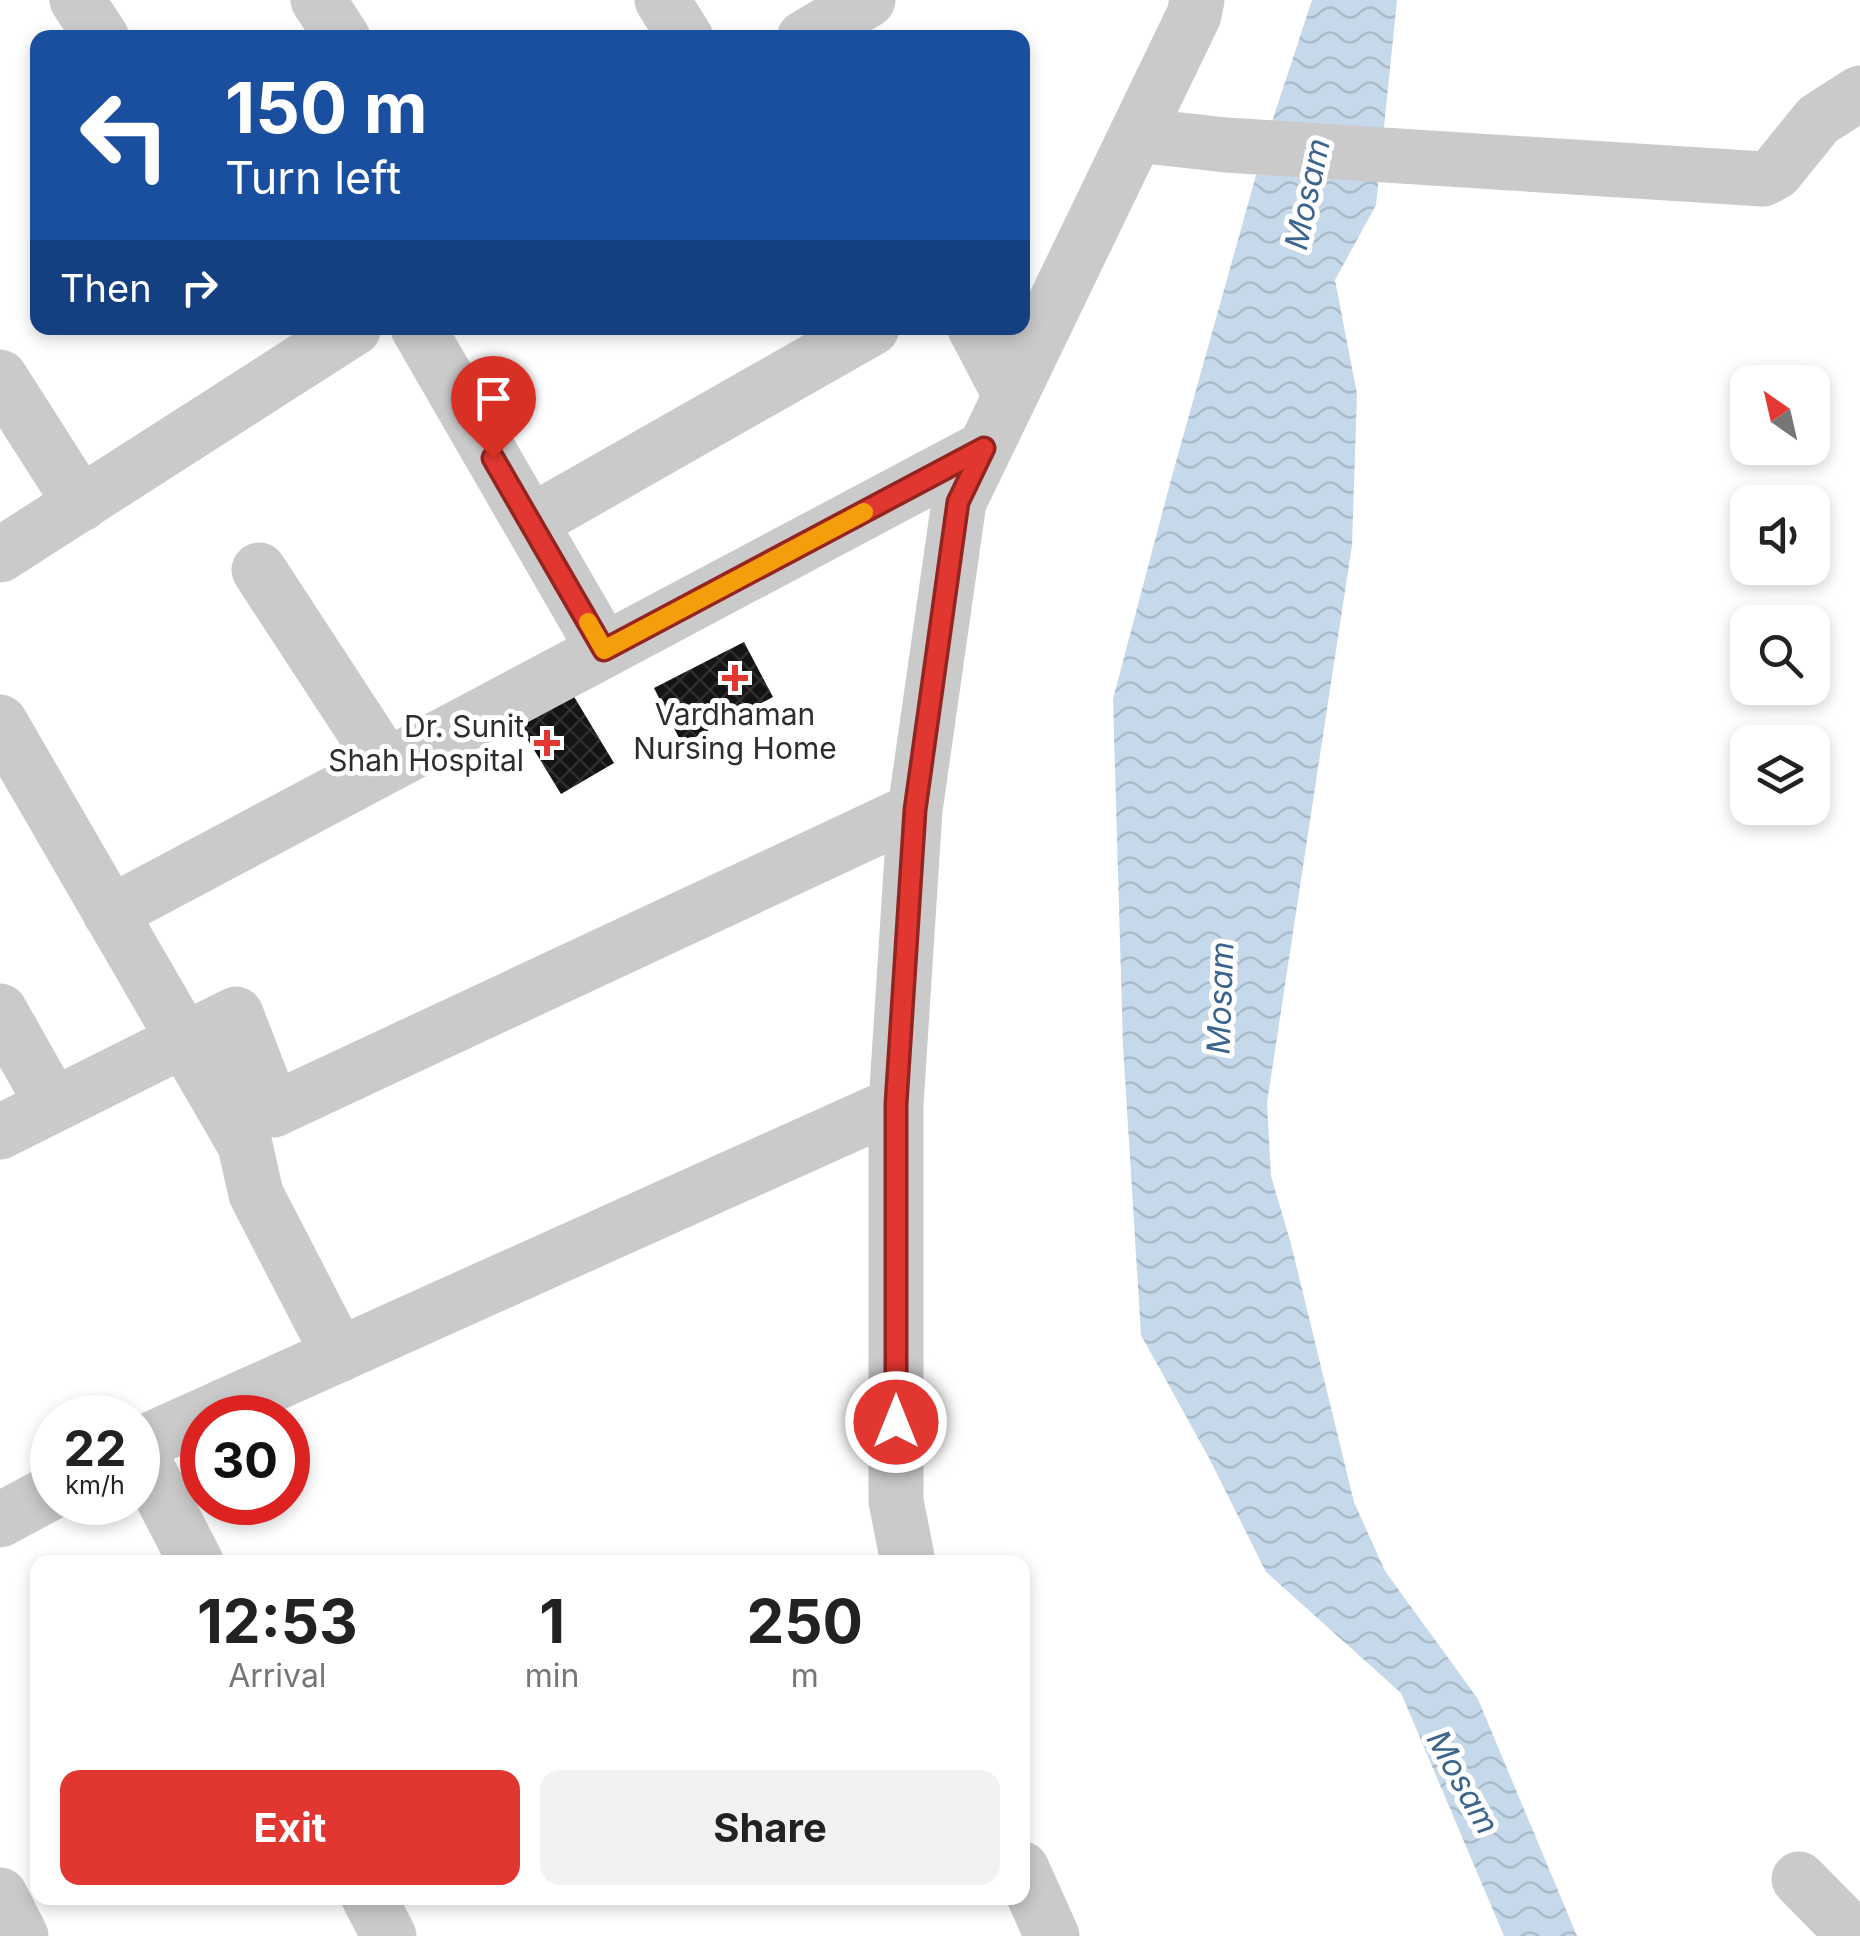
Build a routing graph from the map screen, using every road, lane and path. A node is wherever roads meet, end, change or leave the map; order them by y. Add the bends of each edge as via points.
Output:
1 (77, 0) edge
2 (318, 0) edge
3 (662, 0) edge
4 (868, 0) edge
5 (1197, 0) edge
6 (806, 22) edge
7 (97, 30) edge
8 (338, 30) edge
9 (681, 30) edge
10 (1860, 94) edge
11 (1136, 135) junction
12 (422, 335) edge
13 (860, 335) edge
14 (980, 335) edge
15 (319, 337) edge
16 (0, 376) edge
17 (1010, 395) junction
18 (984, 448) junction
19 (80, 504) junction
20 (530, 522) junction
21 (0, 555) edge
22 (259, 570) dead end
23 (604, 650) junction
24 (0, 722) edge
25 (387, 766) junction
26 (915, 810) junction
27 (110, 913) junction
28 (0, 1011) edge
29 (183, 1040) junction
30 (896, 1104) junction
31 (53, 1106) junction
32 (0, 1132) edge
33 (339, 1355) junction
34 (160, 1437) edge
35 (160, 1491) edge
36 (30, 1504) edge
37 (0, 1520) edge
38 (192, 1555) edge
39 (907, 1555) edge
40 (1799, 1879) dead end
41 (1030, 1887) edge
42 (0, 1895) edge
43 (373, 1905) edge
44 (21, 1936) edge
45 (389, 1936) edge
46 (1052, 1936) edge
47 (1855, 1936) edge

1 - 7 street
2 - 8 street
3 - 9 street
4 - 6 street
5 - 11 street
10 - 11 street via 1818,120 1776,172 1753,179
11 - 17 street
12 - 20 street
13 - 20 street
14 - 17 street
15 - 19 street
16 - 19 street
17 - 18 street
18 - 23 street
18 - 26 street via 958,502
19 - 21 street
20 - 23 street
22 - 25 street
23 - 25 street
24 - 27 street
25 - 27 street
26 - 29 street via 272,1110 236,1014
26 - 30 street
27 - 29 street
28 - 31 street
29 - 31 street
29 - 33 street via 245,1145 256,1194
30 - 33 street
30 - 39 street via 896,1501
31 - 32 street
33 - 34 street
35 - 38 street
36 - 37 street
40 - 47 street
41 - 46 street
42 - 44 street
43 - 45 street

